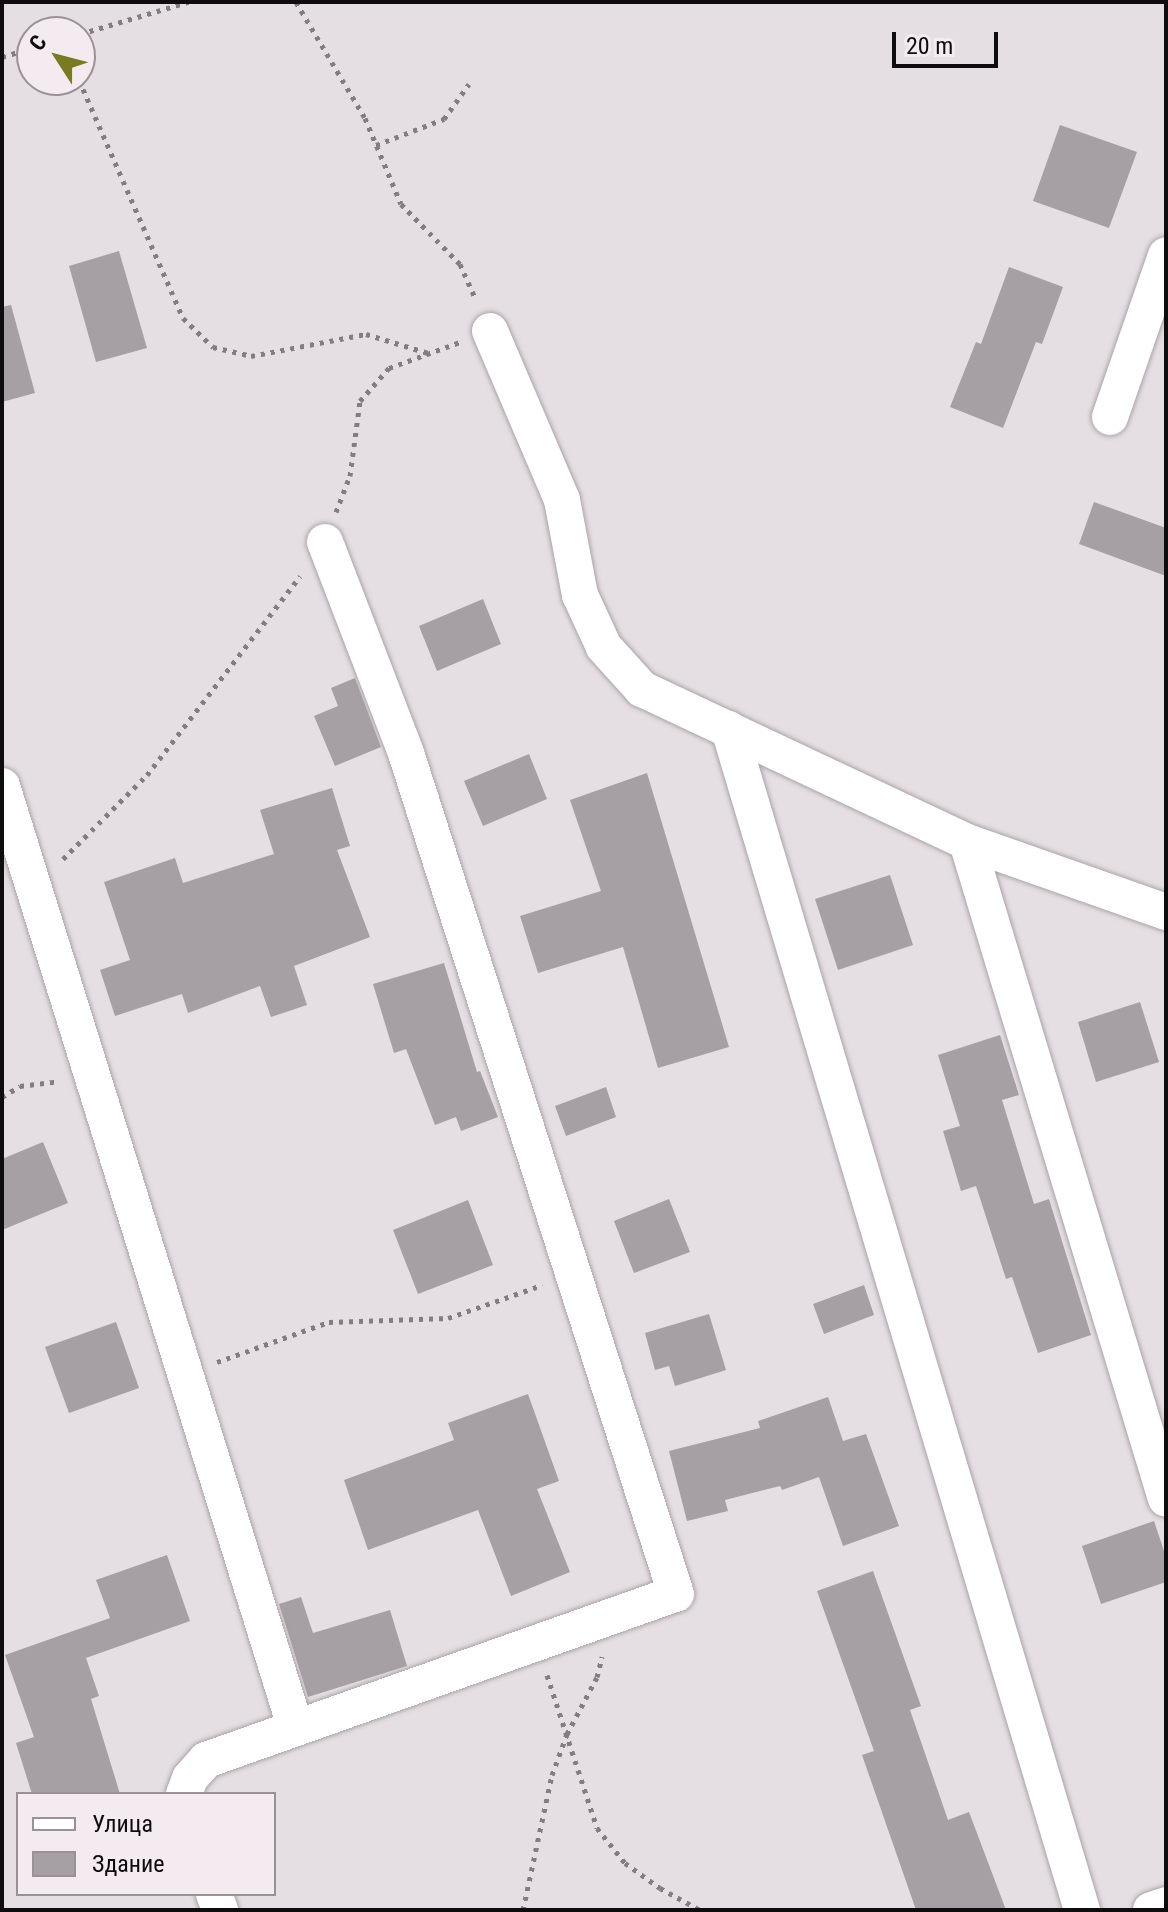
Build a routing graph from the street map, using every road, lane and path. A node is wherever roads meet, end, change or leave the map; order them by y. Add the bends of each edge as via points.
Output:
1 (188, 2) edge
2 (296, 2) edge
3 (96, 29) edge
4 (469, 84) dead end
5 (86, 96) edge
6 (376, 145) junction
7 (1166, 255) edge
8 (490, 331) junction
9 (429, 353) junction
10 (1110, 417) dead end
11 (325, 542) junction
12 (729, 729) junction
13 (2, 786) edge
14 (967, 842) junction
15 (33, 887) junction
16 (1166, 912) edge
17 (93, 1077) junction
18 (2, 1097) edge
19 (573, 1274) junction
20 (185, 1374) junction
21 (1166, 1499) edge
22 (612, 1616) junction
23 (536, 1643) junction
24 (295, 1726) junction
25 (567, 1734) junction
26 (185, 1792) edge
27 (1166, 1905) edge
28 (523, 1910) edge
29 (700, 1910) edge
30 (1082, 1910) edge
31 (1151, 1910) edge

1 - 3 path
2 - 6 path
4 - 6 path via 444,119
5 - 9 path via 183,318 213,347 251,356 366,334
6 - 8 path via 401,204 460,264
7 - 10 street
8 - 9 path
8 - 12 street via 562,500 580,595 604,647 642,689
9 - 11 path via 389,368 360,401 350,476
11 - 15 path via 147,775
11 - 19 street via 406,753
12 - 14 street
12 - 30 street
13 - 15 street
14 - 16 street
14 - 21 street
15 - 17 street
17 - 18 path via 20,1086
17 - 20 street
19 - 20 path via 448,1318 329,1322
19 - 22 street via 676,1594
20 - 24 street
22 - 23 street
22 - 25 path via 597,1677
23 - 24 street
23 - 25 path
24 - 26 street via 206,1760
25 - 28 path via 552,1775
25 - 29 path via 597,1828 625,1863
27 - 31 street

